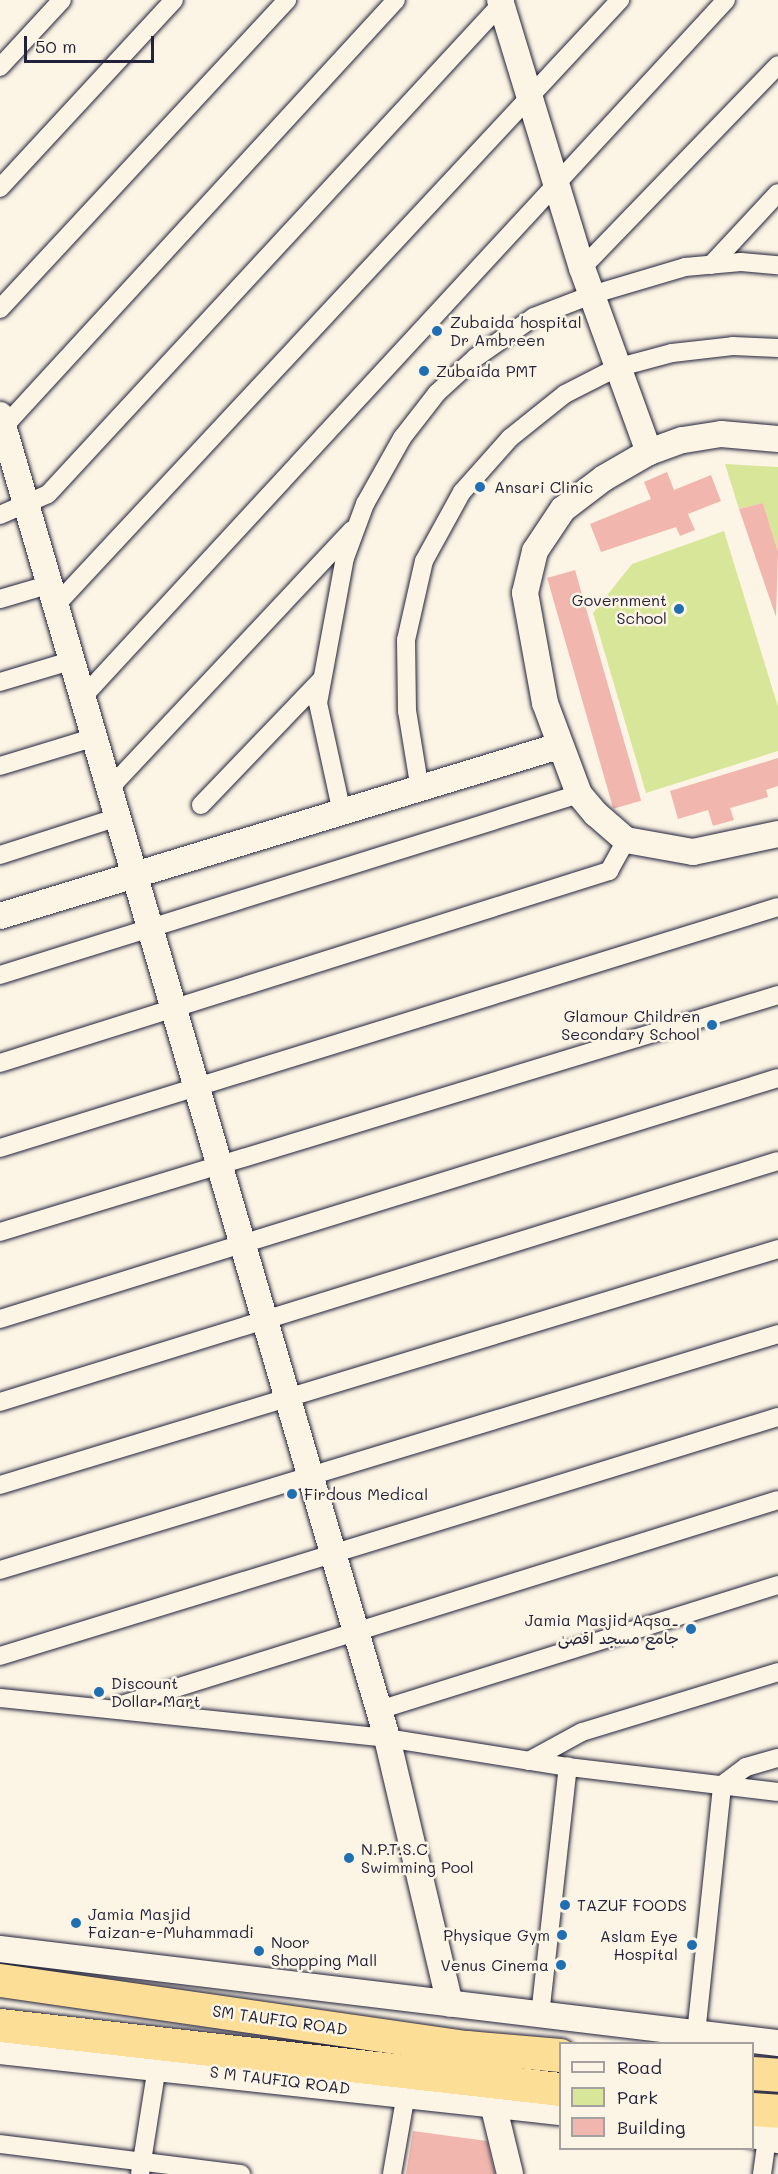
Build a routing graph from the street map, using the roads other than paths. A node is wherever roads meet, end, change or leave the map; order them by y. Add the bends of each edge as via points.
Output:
1 (63, 0) edge
2 (174, 0) edge
3 (287, 0) edge
4 (396, 0) edge
5 (620, 0) edge
6 (726, 0) edge
7 (502, 2) edge
8 (778, 65) edge
9 (0, 67) edge
10 (531, 97) junction
11 (555, 182) junction
12 (0, 188) edge
13 (778, 193) edge
14 (711, 265) junction
15 (778, 265) edge
16 (582, 268) junction
17 (591, 295) junction
18 (0, 309) edge
19 (778, 348) edge
20 (616, 368) junction
21 (1, 426) edge
22 (778, 439) edge
23 (649, 452) junction
24 (26, 507) junction
25 (0, 515) edge
26 (358, 524) junction
27 (51, 596) junction
28 (0, 599) edge
29 (70, 661) junction
30 (322, 679) junction
31 (0, 682) edge
32 (81, 699) junction
33 (92, 738) junction
34 (559, 746) junction
35 (0, 766) edge
36 (420, 790) junction
37 (107, 791) junction
38 (579, 794) junction
39 (201, 805) dead end
40 (342, 813) junction
41 (115, 818) junction
42 (778, 834) edge
43 (626, 840) junction
44 (0, 855) edge
45 (132, 876) junction
46 (778, 907) edge
47 (0, 916) edge
48 (147, 930) junction
49 (0, 975) edge
50 (778, 995) edge
51 (171, 1010) junction
52 (0, 1063) edge
53 (778, 1078) edge
54 (194, 1088) junction
55 (0, 1148) edge
56 (778, 1161) edge
57 (216, 1165) junction
58 (0, 1232) edge
59 (240, 1244) junction
60 (778, 1249) edge
61 (0, 1319) edge
62 (263, 1321) junction
63 (778, 1334) edge
64 (285, 1396) junction
65 (0, 1402) edge
66 (778, 1417) edge
67 (309, 1475) junction
68 (0, 1485) edge
69 (778, 1500) edge
70 (332, 1554) junction
71 (0, 1570) edge
72 (778, 1585) edge
73 (355, 1631) junction
74 (0, 1656) edge
75 (778, 1672) edge
76 (0, 1698) edge
77 (110, 1709) junction
78 (379, 1710) junction
79 (387, 1738) junction
80 (778, 1758) edge
81 (530, 1761) junction
82 (568, 1767) junction
83 (722, 1785) junction
84 (778, 1792) edge
85 (0, 1949) edge
86 (0, 1980) edge
87 (450, 2004) junction
88 (540, 2015) junction
89 (0, 2025) edge
90 (696, 2034) junction
91 (778, 2043) edge
92 (0, 2050) edge
93 (559, 2055) edge
94 (157, 2067) junction
95 (754, 2073) edge
96 (778, 2076) edge
97 (559, 2089) edge
98 (406, 2094) junction
99 (493, 2104) junction
100 (754, 2110) edge
101 (559, 2112) edge
102 (769, 2131) edge
103 (0, 2144) edge
104 (141, 2168) edge
105 (241, 2174) edge
106 (392, 2174) edge
107 (510, 2174) edge
108 (762, 2174) edge

1 - 9 street
2 - 12 street
3 - 18 street
4 - 21 street
5 - 10 street
6 - 11 street
7 - 10 street
7 - 24 street via 48,494
8 - 16 street
10 - 11 street
10 - 27 street
11 - 16 street
11 - 32 street
13 - 14 street
14 - 15 street
14 - 17 street via 685,267
16 - 17 street
17 - 20 street
17 - 26 street via 534,316 475,358 437,393 402,438
19 - 20 street via 733,346 672,353
20 - 23 street
20 - 36 street via 565,394 510,438 462,492 424,561 406,640 407,711
21 - 24 street
22 - 23 street via 721,434
23 - 34 street via 563,509 535,551 525,592 529,632
24 - 25 street
24 - 27 street
26 - 30 street via 345,558
26 - 37 street
27 - 28 street
27 - 29 street
29 - 31 street
29 - 32 street
30 - 39 street
30 - 40 street via 318,703
32 - 33 street
33 - 35 street
33 - 37 street
34 - 36 street
34 - 38 street
36 - 40 street
37 - 41 street
38 - 43 street
38 - 48 street
40 - 45 street
41 - 44 street
41 - 45 street
42 - 43 street via 693,852
43 - 51 street via 609,871
45 - 47 street
45 - 48 street
46 - 54 street
48 - 49 street
48 - 51 street
50 - 57 street
51 - 52 street
51 - 54 street
53 - 59 street
54 - 55 street
54 - 57 street
56 - 62 street
57 - 58 street
57 - 59 street
59 - 61 street
59 - 62 street
60 - 64 street
62 - 64 street
62 - 65 street
63 - 67 street
64 - 67 street
64 - 68 street
66 - 70 street
67 - 70 street
67 - 71 street
69 - 73 street
70 - 73 street
70 - 74 street
72 - 78 street
73 - 77 street
73 - 78 street
75 - 81 street via 582,1732
76 - 77 street
77 - 79 street
78 - 79 street
79 - 81 street
79 - 87 street
80 - 83 street via 746,1767
81 - 82 street
82 - 83 street
82 - 88 street
83 - 84 street
83 - 90 street
85 - 87 street
86 - 93 highway, SM TAUFIQ ROAD via 467,2046
87 - 88 street
88 - 90 street
89 - 97 highway
90 - 91 street
92 - 94 street, S M TAUFIQ ROAD
94 - 98 street, S M TAUFIQ ROAD
94 - 104 street
95 - 96 highway
98 - 99 street, S M TAUFIQ ROAD
98 - 106 street
99 - 101 street, S M TAUFIQ ROAD
99 - 107 street
100 - 102 highway
102 - 108 street
103 - 104 street
104 - 105 street

